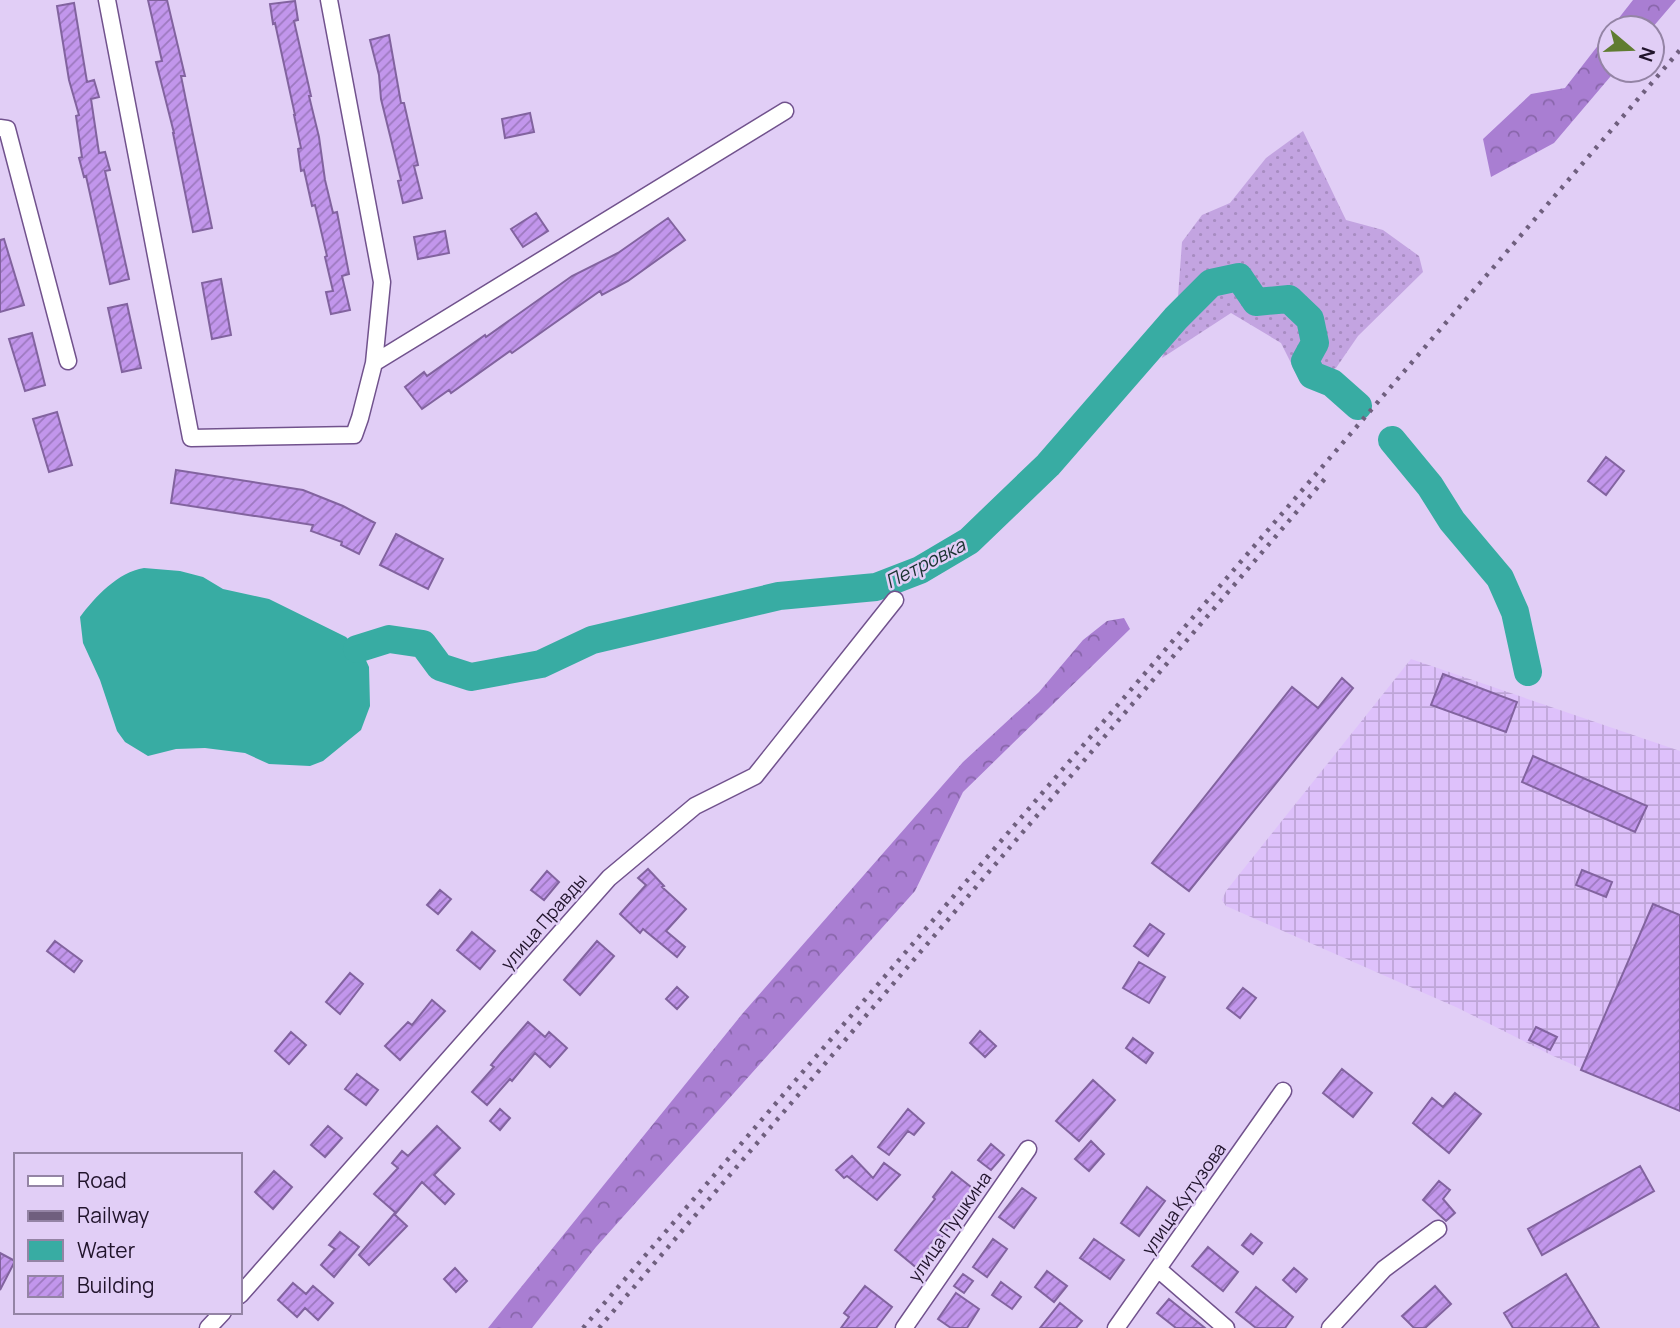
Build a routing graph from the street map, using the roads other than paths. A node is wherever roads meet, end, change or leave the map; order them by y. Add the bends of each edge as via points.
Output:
1 (107, 0) edge
2 (330, 0) edge
3 (785, 111) dead end
4 (0, 128) edge
5 (68, 361) dead end
6 (374, 363) junction
7 (895, 600) dead end
8 (1283, 1091) dead end
9 (1028, 1149) dead end
10 (1438, 1229) dead end
11 (1158, 1269) junction
12 (242, 1293) edge
13 (221, 1314) edge
14 (208, 1328) edge
15 (904, 1328) edge
16 (1116, 1328) edge
17 (1226, 1328) edge
18 (1330, 1328) edge

1 - 6 street via 191,438 354,435
2 - 6 street via 382,282
3 - 6 street
4 - 5 street via 7,129
7 - 12 street, улица Правды via 755,776 695,806 609,878
8 - 11 street, улица Кутузова
9 - 15 street, улица Пушкина
10 - 18 street via 1384,1269
11 - 16 street, улица Кутузова
11 - 17 street
13 - 14 street

